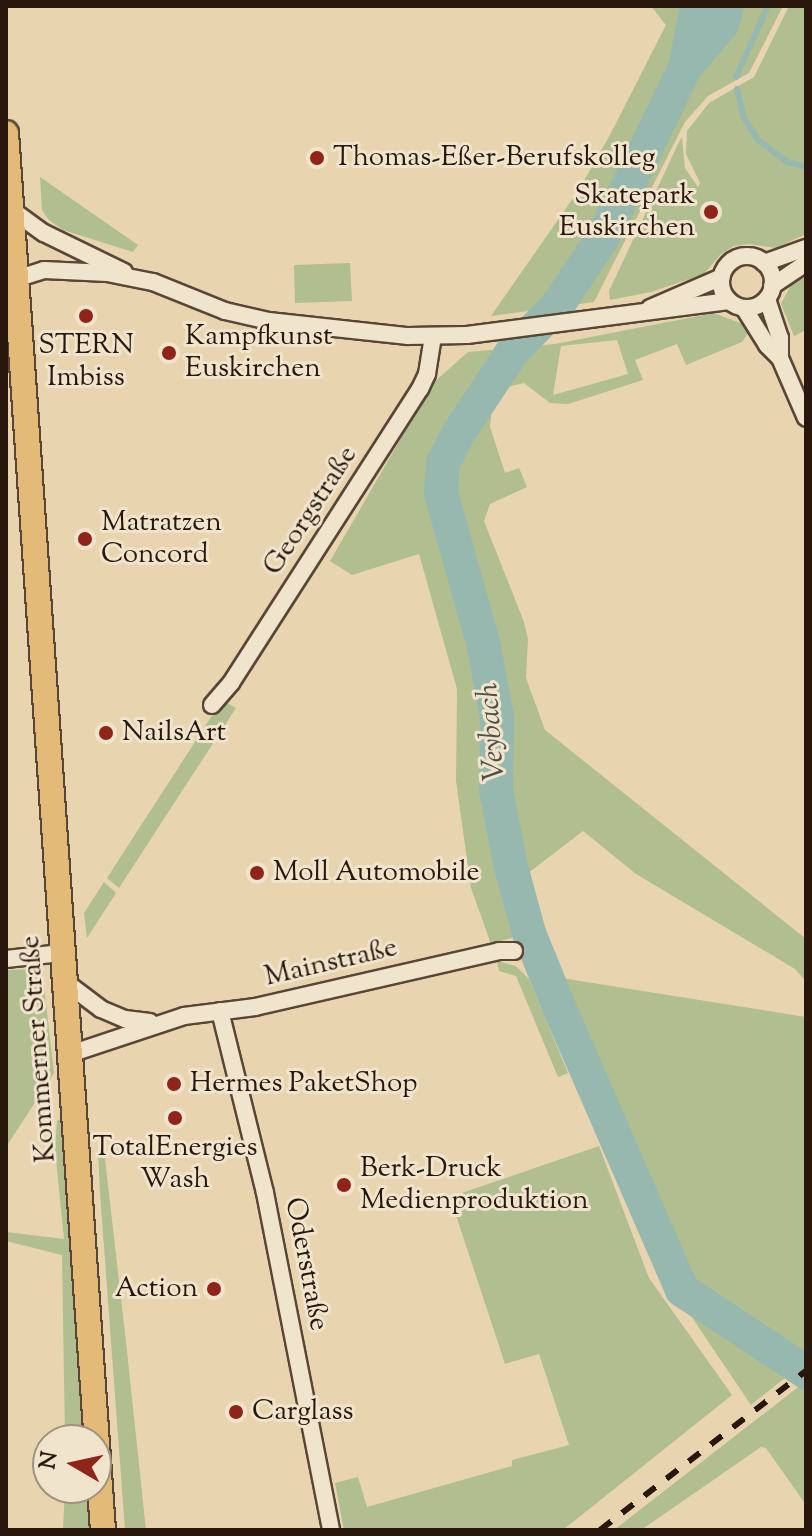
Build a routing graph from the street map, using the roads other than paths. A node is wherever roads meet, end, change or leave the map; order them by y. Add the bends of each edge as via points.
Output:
1 (6, 133) edge
2 (12, 210) junction
3 (806, 248) edge
4 (764, 263) junction
5 (806, 263) edge
6 (132, 277) junction
7 (722, 277) junction
8 (16, 279) junction
9 (770, 292) junction
10 (729, 301) junction
11 (744, 308) junction
12 (647, 310) junction
13 (433, 336) junction
14 (780, 358) junction
15 (806, 418) edge
16 (212, 705) dead end
17 (514, 951) dead end
18 (62, 953) junction
19 (6, 959) edge
20 (64, 981) junction
21 (220, 1011) junction
22 (159, 1022) junction
23 (70, 1054) junction
24 (103, 1530) edge
25 (331, 1530) edge

1 - 2 main road, Kommerner Straße
2 - 6 street via 44,233
2 - 8 main road, Kommerner Straße
3 - 4 street
4 - 7 street via 740,258 728,264
4 - 9 street via 770,272
5 - 9 street
6 - 8 street via 51,269
6 - 13 street via 269,321 358,334
7 - 10 street
7 - 12 street
8 - 18 main road, Kommerner Straße
9 - 11 street via 755,307
9 - 14 street
10 - 11 street
10 - 12 street
11 - 14 street
12 - 13 street
13 - 16 street, Georgstraße via 420,389
14 - 15 street
17 - 21 street, Mainstraße
18 - 19 street
18 - 20 main road, Kommerner Straße
20 - 22 street, Mainstraße via 116,1016
20 - 23 main road, Kommerner Straße
21 - 22 street, Mainstraße
21 - 25 street, Oderstraße via 265,1193
22 - 23 street, Mainstraße
23 - 24 main road, Kommerner Straße

